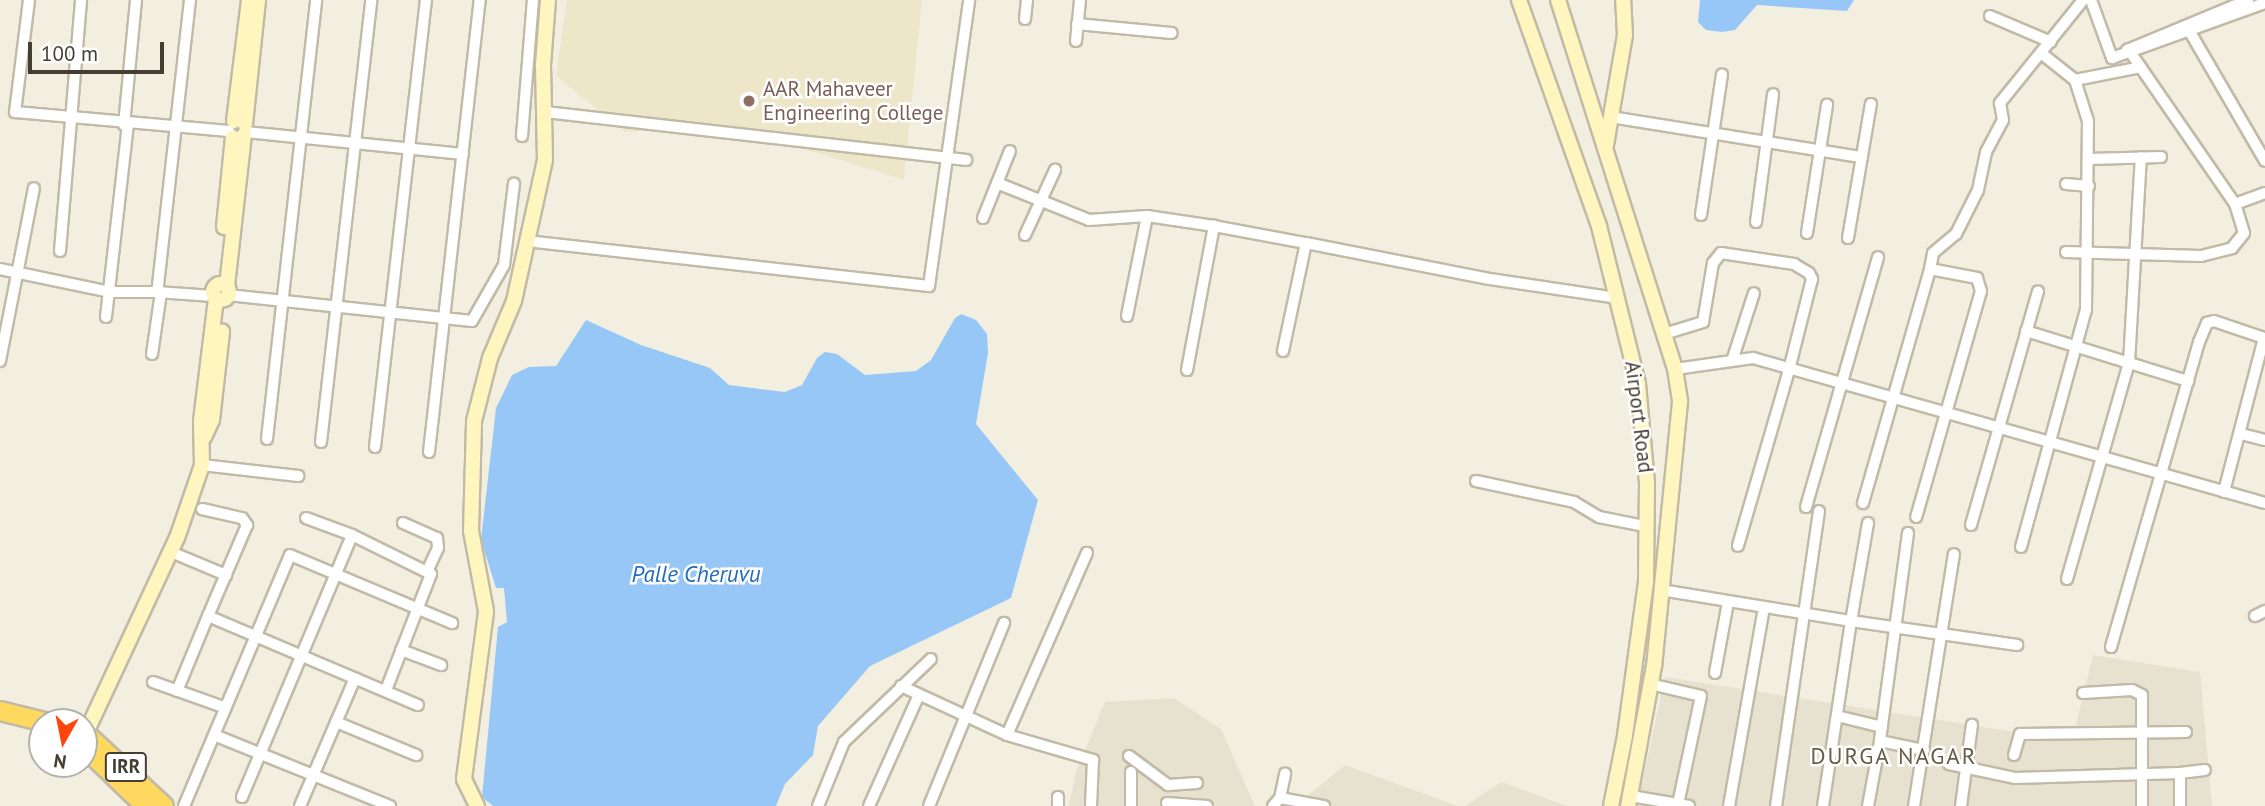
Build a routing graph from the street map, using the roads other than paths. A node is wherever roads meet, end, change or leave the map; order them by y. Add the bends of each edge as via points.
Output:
1 (29, 0) edge
2 (80, 0) edge
3 (136, 0) edge
4 (190, 0) edge
5 (249, 0) edge
6 (258, 0) edge
7 (316, 0) edge
8 (371, 0) edge
9 (426, 0) edge
10 (480, 0) edge
11 (533, 0) edge
12 (548, 0) edge
13 (969, 0) edge
14 (1027, 0) edge
15 (1080, 0) edge
16 (1519, 0) edge
17 (1558, 0) edge
18 (1623, 0) edge
19 (2082, 0) edge
20 (2091, 0) edge
21 (2248, 0) edge
22 (2262, 3) edge
23 (1990, 16) dead end
24 (1025, 19) dead end
25 (1077, 24) junction
26 (1172, 33) dead end
27 (2190, 33) junction
28 (1076, 41) dead end
29 (2051, 42) junction
30 (2130, 51) junction
31 (2041, 53) junction
32 (2141, 67) junction
33 (1722, 75) dead end
34 (2075, 80) junction
35 (1773, 94) dead end
36 (1871, 104) dead end
37 (1827, 105) dead end
38 (546, 112) junction
39 (70, 117) junction
40 (1611, 117) junction
41 (126, 125) junction
42 (175, 129) junction
43 (239, 130) junction
44 (1713, 133) junction
45 (522, 136) dead end
46 (300, 137) junction
47 (1767, 142) junction
48 (355, 143) junction
49 (1606, 146) junction
50 (410, 149) junction
51 (1820, 150) junction
52 (1010, 151) dead end
53 (463, 154) junction
54 (1862, 157) junction
55 (2141, 157) junction
56 (950, 158) junction
57 (2161, 158) dead end
58 (2088, 159) junction
59 (965, 160) dead end
60 (2265, 161) edge
61 (1055, 170) dead end
62 (997, 183) junction
63 (514, 184) dead end
64 (2066, 184) dead end
65 (2089, 186) junction
66 (34, 188) dead end
67 (2265, 193) edge
68 (1040, 202) junction
69 (2235, 204) junction
70 (1701, 215) dead end
71 (1147, 216) junction
72 (983, 218) dead end
73 (1756, 222) dead end
74 (1214, 226) junction
75 (1807, 233) dead end
76 (1025, 235) dead end
77 (1848, 237) dead end
78 (536, 242) dead end
79 (1306, 243) junction
80 (60, 251) dead end
81 (2066, 252) dead end
82 (2088, 253) junction
83 (2138, 255) junction
84 (1878, 257) dead end
85 (0, 269) edge
86 (1930, 269) junction
87 (18, 272) junction
88 (2038, 291) dead end
89 (110, 292) junction
90 (159, 292) junction
91 (221, 293) junction
92 (1754, 293) dead end
93 (1617, 298) junction
94 (283, 301) junction
95 (336, 307) junction
96 (391, 313) junction
97 (1127, 316) dead end
98 (106, 317) dead end
99 (444, 319) junction
100 (2026, 331) junction
101 (1664, 334) junction
102 (2077, 344) junction
103 (1283, 351) dead end
104 (152, 354) dead end
105 (1733, 358) junction
106 (0, 361) edge
107 (2129, 363) junction
108 (1675, 369) junction
109 (1187, 370) dead end
110 (1789, 370) junction
111 (2188, 381) junction
112 (1844, 384) junction
113 (1893, 398) junction
114 (1947, 413) junction
115 (1998, 427) junction
116 (2241, 434) junction
117 (267, 439) dead end
118 (2265, 440) edge
119 (2050, 441) junction
120 (321, 442) dead end
121 (375, 447) dead end
122 (429, 452) dead end
123 (2100, 457) junction
124 (202, 465) junction
125 (2160, 475) junction
126 (298, 476) dead end
127 (1476, 481) dead end
128 (2224, 492) junction
129 (1863, 503) dead end
130 (2265, 503) edge
131 (1806, 507) dead end
132 (202, 509) dead end
133 (1819, 511) dead end
134 (306, 517) dead end
135 (1916, 517) dead end
136 (403, 523) dead end
137 (1868, 523) dead end
138 (1971, 525) dead end
139 (1645, 526) junction
140 (1909, 533) dead end
141 (352, 535) junction
142 (1738, 546) dead end
143 (2021, 547) dead end
144 (171, 552) junction
145 (1087, 553) dead end
146 (1954, 554) dead end
147 (428, 569) junction
148 (337, 574) junction
149 (226, 575) junction
150 (2067, 579) dead end
151 (1661, 590) junction
152 (1728, 602) junction
153 (1764, 607) junction
154 (416, 611) junction
155 (1805, 613) junction
156 (208, 616) junction
157 (1851, 621) junction
158 (1004, 623) dead end
159 (452, 624) dead end
160 (1897, 627) junction
161 (1941, 634) junction
162 (256, 636) junction
163 (2017, 645) dead end
164 (2111, 648) dead end
165 (401, 650) junction
166 (304, 656) junction
167 (931, 659) dead end
168 (441, 665) dead end
169 (1715, 673) dead end
170 (355, 678) junction
171 (153, 682) dead end
172 (1650, 684) junction
173 (901, 686) junction
174 (386, 690) junction
175 (177, 691) junction
176 (2083, 693) dead end
177 (919, 695) junction
178 (418, 705) dead end
179 (226, 708) junction
180 (98, 710) edge
181 (0, 711) edge
182 (1837, 716) junction
183 (965, 717) junction
184 (28, 718) edge
185 (0, 722) edge
186 (335, 722) junction
187 (1972, 725) dead end
188 (1882, 727) junction
189 (28, 729) edge
190 (2186, 732) dead end
191 (2142, 733) junction
192 (215, 735) junction
193 (1007, 735) junction
194 (1880, 741) junction
195 (98, 749) edge
196 (1924, 750) junction
197 (98, 753) edge
198 (2014, 754) dead end
199 (262, 755) junction
200 (416, 755) dead end
201 (1129, 756) dead end
202 (1948, 764) dead end
203 (1967, 769) junction
204 (2205, 771) dead end
205 (1131, 772) dead end
206 (2180, 773) junction
207 (1285, 774) dead end
208 (313, 775) junction
209 (2142, 777) junction
210 (1198, 783) dead end
211 (1168, 785) junction
212 (242, 797) dead end
213 (1612, 799) edge
214 (1629, 801) edge
215 (1276, 802) edge
216 (1678, 804) junction
217 (1167, 805) edge
218 (145, 806) edge
219 (164, 806) edge
220 (184, 806) edge
221 (300, 806) edge
222 (390, 806) edge
223 (477, 806) edge
224 (818, 806) edge
225 (869, 806) edge
226 (929, 806) edge
227 (1091, 806) edge
228 (1131, 806) edge
229 (1207, 806) edge
230 (1324, 806) edge
231 (1689, 806) edge
232 (1729, 806) edge
233 (1776, 806) edge
234 (1823, 806) edge
235 (1868, 806) edge
236 (1914, 806) edge
237 (1961, 806) edge
238 (2142, 806) edge
239 (2180, 806) edge

1 - 39 street via 15,112
2 - 39 street
3 - 41 street
4 - 42 street
5 - 43 street
6 - 43 street
7 - 46 street
8 - 48 street
9 - 50 street
10 - 53 street
11 - 45 street
12 - 38 street via 543,65
13 - 56 street
14 - 24 street
15 - 25 street
16 - 93 street, Airport Road via 1599,226
17 - 49 street, Airport Road
18 - 40 street, Airport Road via 1625,35
19 - 29 street
20 - 30 street via 2111,56
21 - 30 street
22 - 27 street
23 - 29 street
25 - 26 street
25 - 28 street
27 - 30 street
27 - 60 street
29 - 31 street
30 - 32 street
31 - 34 street
31 - 86 street via 2000,103 2003,120 1986,152 1978,190 1956,234 1933,253
32 - 34 street
32 - 69 street
33 - 44 street
34 - 58 street via 2088,121
35 - 47 street
36 - 54 street
37 - 51 street
38 - 56 street
38 - 223 street via 545,160 518,287 490,358 474,421 471,531 486,611 464,779
39 - 41 street
39 - 80 street
40 - 44 street
40 - 49 street, Airport Road
41 - 42 street
41 - 89 street
42 - 43 street
42 - 90 street
43 - 46 street
43 - 91 street
44 - 47 street
44 - 70 street
46 - 48 street
46 - 94 street
47 - 51 street
47 - 73 street
48 - 50 street
48 - 95 street
49 - 101 street, Airport Road
50 - 53 street
50 - 96 street
51 - 54 street
51 - 75 street
52 - 62 street
53 - 99 street
54 - 77 street
55 - 57 street
55 - 58 street
55 - 83 street
56 - 59 street
56 - 78 street via 929,286
58 - 65 street
61 - 68 street
62 - 68 street
62 - 72 street
63 - 99 street via 504,265 472,321
64 - 65 street
65 - 82 street
66 - 87 street
67 - 69 street
68 - 71 street via 1090,220
68 - 76 street
69 - 83 street via 2244,233 2232,248 2201,256
71 - 74 street
71 - 97 street
74 - 79 street
74 - 109 street
79 - 93 street
79 - 103 street
81 - 82 street
82 - 83 street
82 - 102 street via 2086,310
83 - 107 street
84 - 112 street
85 - 87 street
86 - 113 street
86 - 114 street via 1982,282
87 - 89 street
87 - 106 street
88 - 100 street
89 - 90 street
89 - 98 street
90 - 91 street
90 - 104 street
91 - 94 street
91 - 124 street via 201,421
92 - 105 street
93 - 139 street, Airport Road via 1638,384 1647,483
94 - 95 street
94 - 117 street
95 - 96 street
95 - 120 street
96 - 99 street
96 - 121 street
99 - 122 street
100 - 102 street
100 - 115 street
101 - 108 street, Airport Road
101 - 110 street via 1703,323 1713,263 1721,253 1803,266 1812,279
102 - 107 street
102 - 119 street
105 - 108 street
105 - 110 street via 1753,358
107 - 111 street
107 - 123 street
108 - 151 street, Airport Road via 1681,402 1679,446
110 - 112 street
110 - 142 street
111 - 116 street via 2207,323 2264,338
111 - 125 street
112 - 113 street
112 - 131 street
113 - 114 street
113 - 129 street
114 - 115 street
114 - 135 street
115 - 119 street
115 - 138 street
116 - 118 street
116 - 128 street
119 - 123 street
119 - 143 street
123 - 125 street
123 - 150 street
124 - 126 street
124 - 144 street
125 - 128 street
125 - 164 street
127 - 139 street via 1574,502 1599,517
128 - 130 street
132 - 149 street via 242,518 247,525
133 - 155 street
134 - 141 street
136 - 147 street via 437,538 438,548
137 - 157 street
139 - 213 street, Airport Road via 1646,582
140 - 160 street
141 - 147 street
141 - 148 street
144 - 149 street
144 - 180 street
145 - 193 street
146 - 161 street
147 - 154 street via 431,574
148 - 154 street
148 - 162 street via 290,555
148 - 166 street
149 - 156 street
151 - 152 street
151 - 172 street, Airport Road
152 - 153 street
152 - 169 street
153 - 155 street
153 - 232 street
154 - 159 street
154 - 165 street
155 - 157 street
155 - 233 street
156 - 162 street
156 - 175 street
157 - 160 street
157 - 182 street
158 - 183 street
160 - 161 street
160 - 188 street
161 - 163 street
161 - 196 street
162 - 166 street
162 - 179 street
165 - 168 street
165 - 174 street
166 - 170 street
166 - 199 street
167 - 173 street
170 - 174 street
170 - 186 street
171 - 175 street
172 - 214 street, Airport Road
172 - 216 street via 1700,693
173 - 177 street
173 - 224 street via 844,742
174 - 178 street
175 - 179 street
176 - 191 street via 2138,691 2142,695
177 - 183 street
177 - 225 street
179 - 192 street
181 - 184 highway
182 - 188 street
182 - 234 street
183 - 193 street
183 - 226 street
185 - 189 highway
186 - 200 street
186 - 208 street
187 - 203 street
188 - 194 street
190 - 191 street
191 - 198 street via 2020,734
191 - 209 street
192 - 199 street
192 - 220 street
193 - 227 street via 1093,760
194 - 196 street
194 - 235 street
195 - 219 highway, IRR
196 - 236 street
197 - 218 highway, IRR
199 - 208 street
199 - 212 street
201 - 211 street
202 - 203 street
203 - 209 street via 2015,778
203 - 237 street
204 - 206 street
205 - 228 street
206 - 209 street
206 - 239 street
207 - 215 street
208 - 221 street
208 - 222 street
209 - 238 street
210 - 211 street
211 - 217 street
213 - 214 street
214 - 216 street
215 - 230 street
216 - 231 street
217 - 229 street

